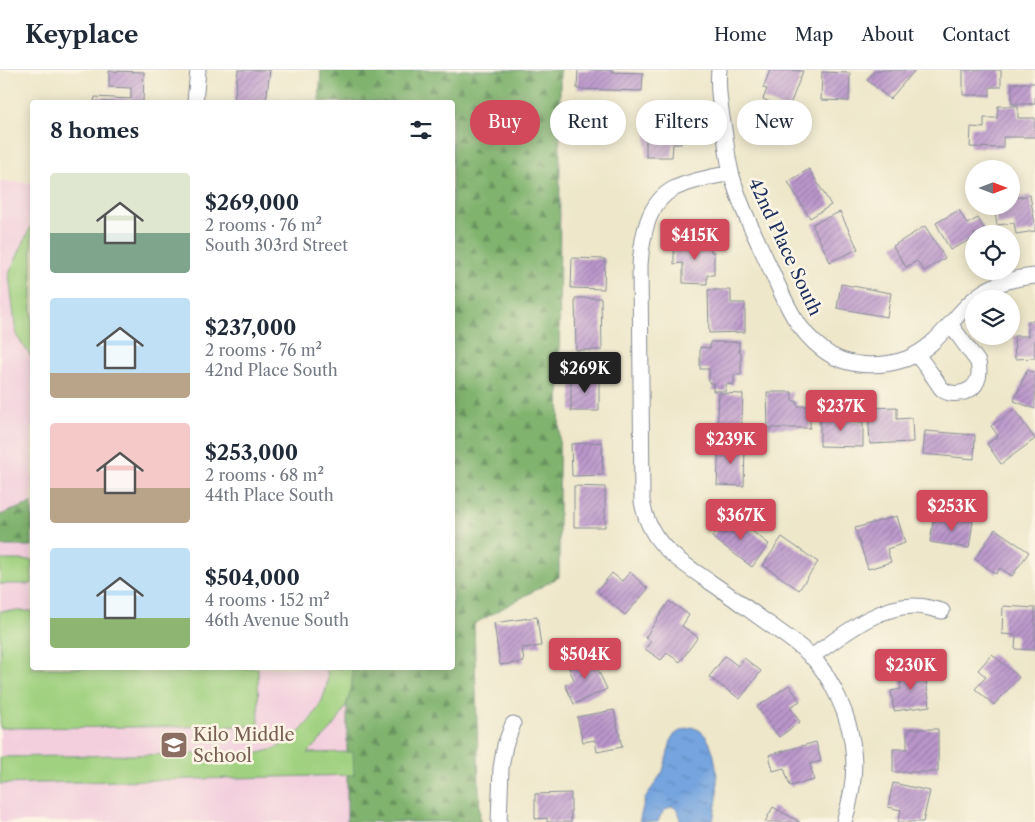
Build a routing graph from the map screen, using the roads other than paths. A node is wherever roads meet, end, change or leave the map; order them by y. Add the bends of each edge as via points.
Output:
1 (198, 70) edge
2 (719, 70) edge
3 (195, 100) edge
4 (731, 173) junction
5 (1035, 276) edge
6 (987, 290) edge
7 (965, 307) edge
8 (950, 324) junction
9 (916, 354) junction
10 (942, 611) dead end
11 (811, 657) junction
12 (513, 724) dead end
13 (498, 822) edge
14 (844, 822) edge

1 - 3 street
2 - 4 street, 42nd Place South
4 - 9 street, 42nd Place South via 748,222 790,311 811,340 831,355 857,364 888,363
4 - 11 street via 690,183 666,194 656,204 645,229 640,265 642,501 646,520 665,548
5 - 6 street, 42nd Place South via 1011,280
7 - 8 street, 42nd Place South
8 - 9 street, 42nd Place South via 936,340
8 - 9 street via 978,362 980,370 976,384 963,393 942,389
10 - 11 street via 914,606 886,611
11 - 14 street via 833,685 844,708 853,742 853,780
12 - 13 street via 501,768

